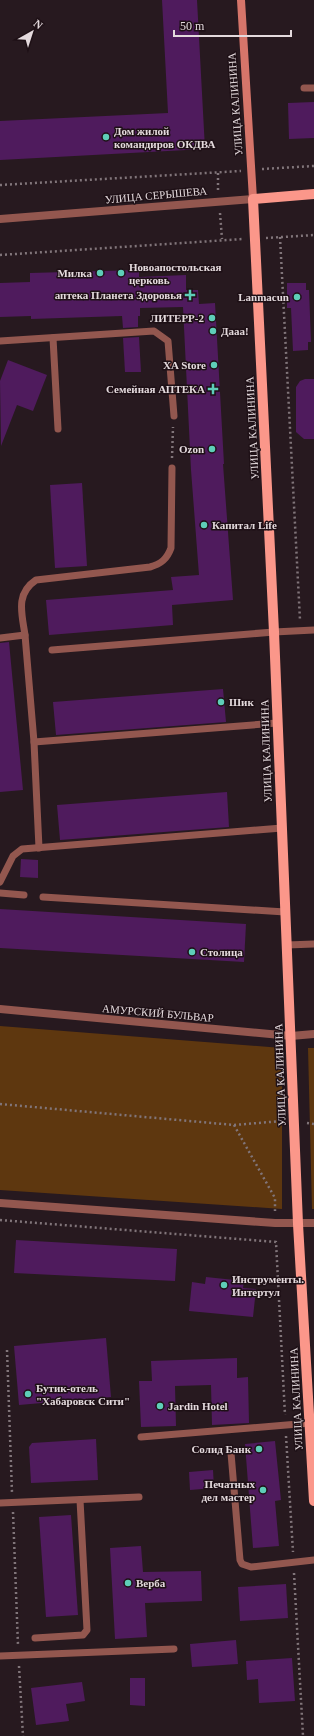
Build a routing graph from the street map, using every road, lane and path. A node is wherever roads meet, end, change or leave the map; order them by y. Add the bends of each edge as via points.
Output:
1 (240, 0) edge
2 (304, 88) dead end
3 (314, 88) edge
4 (314, 166) edge
5 (251, 170) junction
6 (0, 185) edge
7 (314, 194) edge
8 (253, 199) junction
9 (0, 219) edge
10 (314, 235) edge
11 (280, 237) junction
12 (255, 238) junction
13 (0, 255) edge
14 (53, 338) junction
15 (0, 341) edge
16 (174, 416) joint
17 (58, 429) dead end
18 (172, 468) joint
19 (314, 630) edge
20 (300, 631) junction
21 (274, 632) junction
22 (25, 635) junction
23 (0, 638) edge
24 (52, 650) dead end
25 (277, 723) junction
26 (34, 742) junction
27 (282, 828) junction
28 (39, 848) junction
29 (0, 882) edge
30 (0, 893) edge
31 (24, 895) dead end
32 (43, 897) dead end
33 (285, 912) junction
34 (287, 944) junction
35 (314, 944) edge
36 (0, 1009) edge
37 (314, 1034) edge
38 (291, 1036) junction
39 (0, 1104) edge
40 (294, 1121) junction
41 (314, 1124) edge
42 (234, 1125) junction
43 (0, 1203) edge
44 (0, 1220) edge
45 (275, 1223) junction
46 (314, 1223) edge
47 (298, 1224) junction
48 (276, 1242) junction
49 (7, 1350) dead end
50 (310, 1351) edge
51 (310, 1423) junction
52 (285, 1425) junction
53 (141, 1437) dead end
54 (231, 1453) dead end
55 (139, 1497) dead end
56 (80, 1500) junction
57 (314, 1501) edge
58 (13, 1502) junction
59 (0, 1503) edge
60 (314, 1560) edge
61 (294, 1563) junction
62 (35, 1638) dead end
63 (174, 1649) dead end
64 (0, 1656) edge
65 (19, 1656) junction
66 (24, 1736) edge
67 (303, 1736) edge

1 - 5 main road, УЛИЦА КАЛИНИНА
2 - 3 lane
4 - 5 path
5 - 6 path
5 - 8 main road, УЛИЦА КАЛИНИНА
7 - 8 main road, УЛИЦА СЕРЫШЕВА
8 - 9 street, УЛИЦА СЕРЫШЕВА
8 - 12 main road, УЛИЦА КАЛИНИНА
10 - 11 path
11 - 12 path
11 - 20 path
12 - 13 path
12 - 21 main road, УЛИЦА КАЛИНИНА
14 - 15 lane
14 - 16 lane via 154,331 168,341
14 - 17 lane
16 - 18 path
18 - 22 lane via 171,548 168,556 160,564 150,567 36,580 28,585 20,603
19 - 20 lane
20 - 21 lane
21 - 24 lane
21 - 25 main road, УЛИЦА КАЛИНИНА
22 - 23 lane
22 - 26 lane
25 - 26 lane
25 - 27 main road, УЛИЦА КАЛИНИНА
26 - 28 lane
27 - 28 lane
27 - 33 main road, УЛИЦА КАЛИНИНА
28 - 29 lane via 22,849 13,856
30 - 31 lane
32 - 33 lane
33 - 34 main road, УЛИЦА КАЛИНИНА
34 - 35 lane
34 - 38 main road, УЛИЦА КАЛИНИНА
36 - 38 street, АМУРСКИЙ БУЛЬВАР
37 - 38 street, АМУРСКИЙ БУЛЬВАР
38 - 40 main road, УЛИЦА КАЛИНИНА
39 - 42 path
40 - 41 path
40 - 42 path
40 - 47 main road, УЛИЦА КАЛИНИНА
42 - 45 path via 275,1198
43 - 45 street
44 - 48 path
45 - 47 street
45 - 48 path
46 - 47 street
47 - 50 main road, УЛИЦА КАЛИНИНА
48 - 52 path
49 - 58 path
50 - 51 main road, УЛИЦА КАЛИНИНА
51 - 52 lane
51 - 57 main road, УЛИЦА КАЛИНИНА
52 - 53 lane
52 - 61 path
54 - 61 lane via 242,1564 251,1567
55 - 56 lane
56 - 58 lane
56 - 62 lane via 87,1630 83,1634
58 - 59 lane
58 - 65 path
60 - 61 lane
61 - 67 path
63 - 65 lane
64 - 65 lane
65 - 66 path

